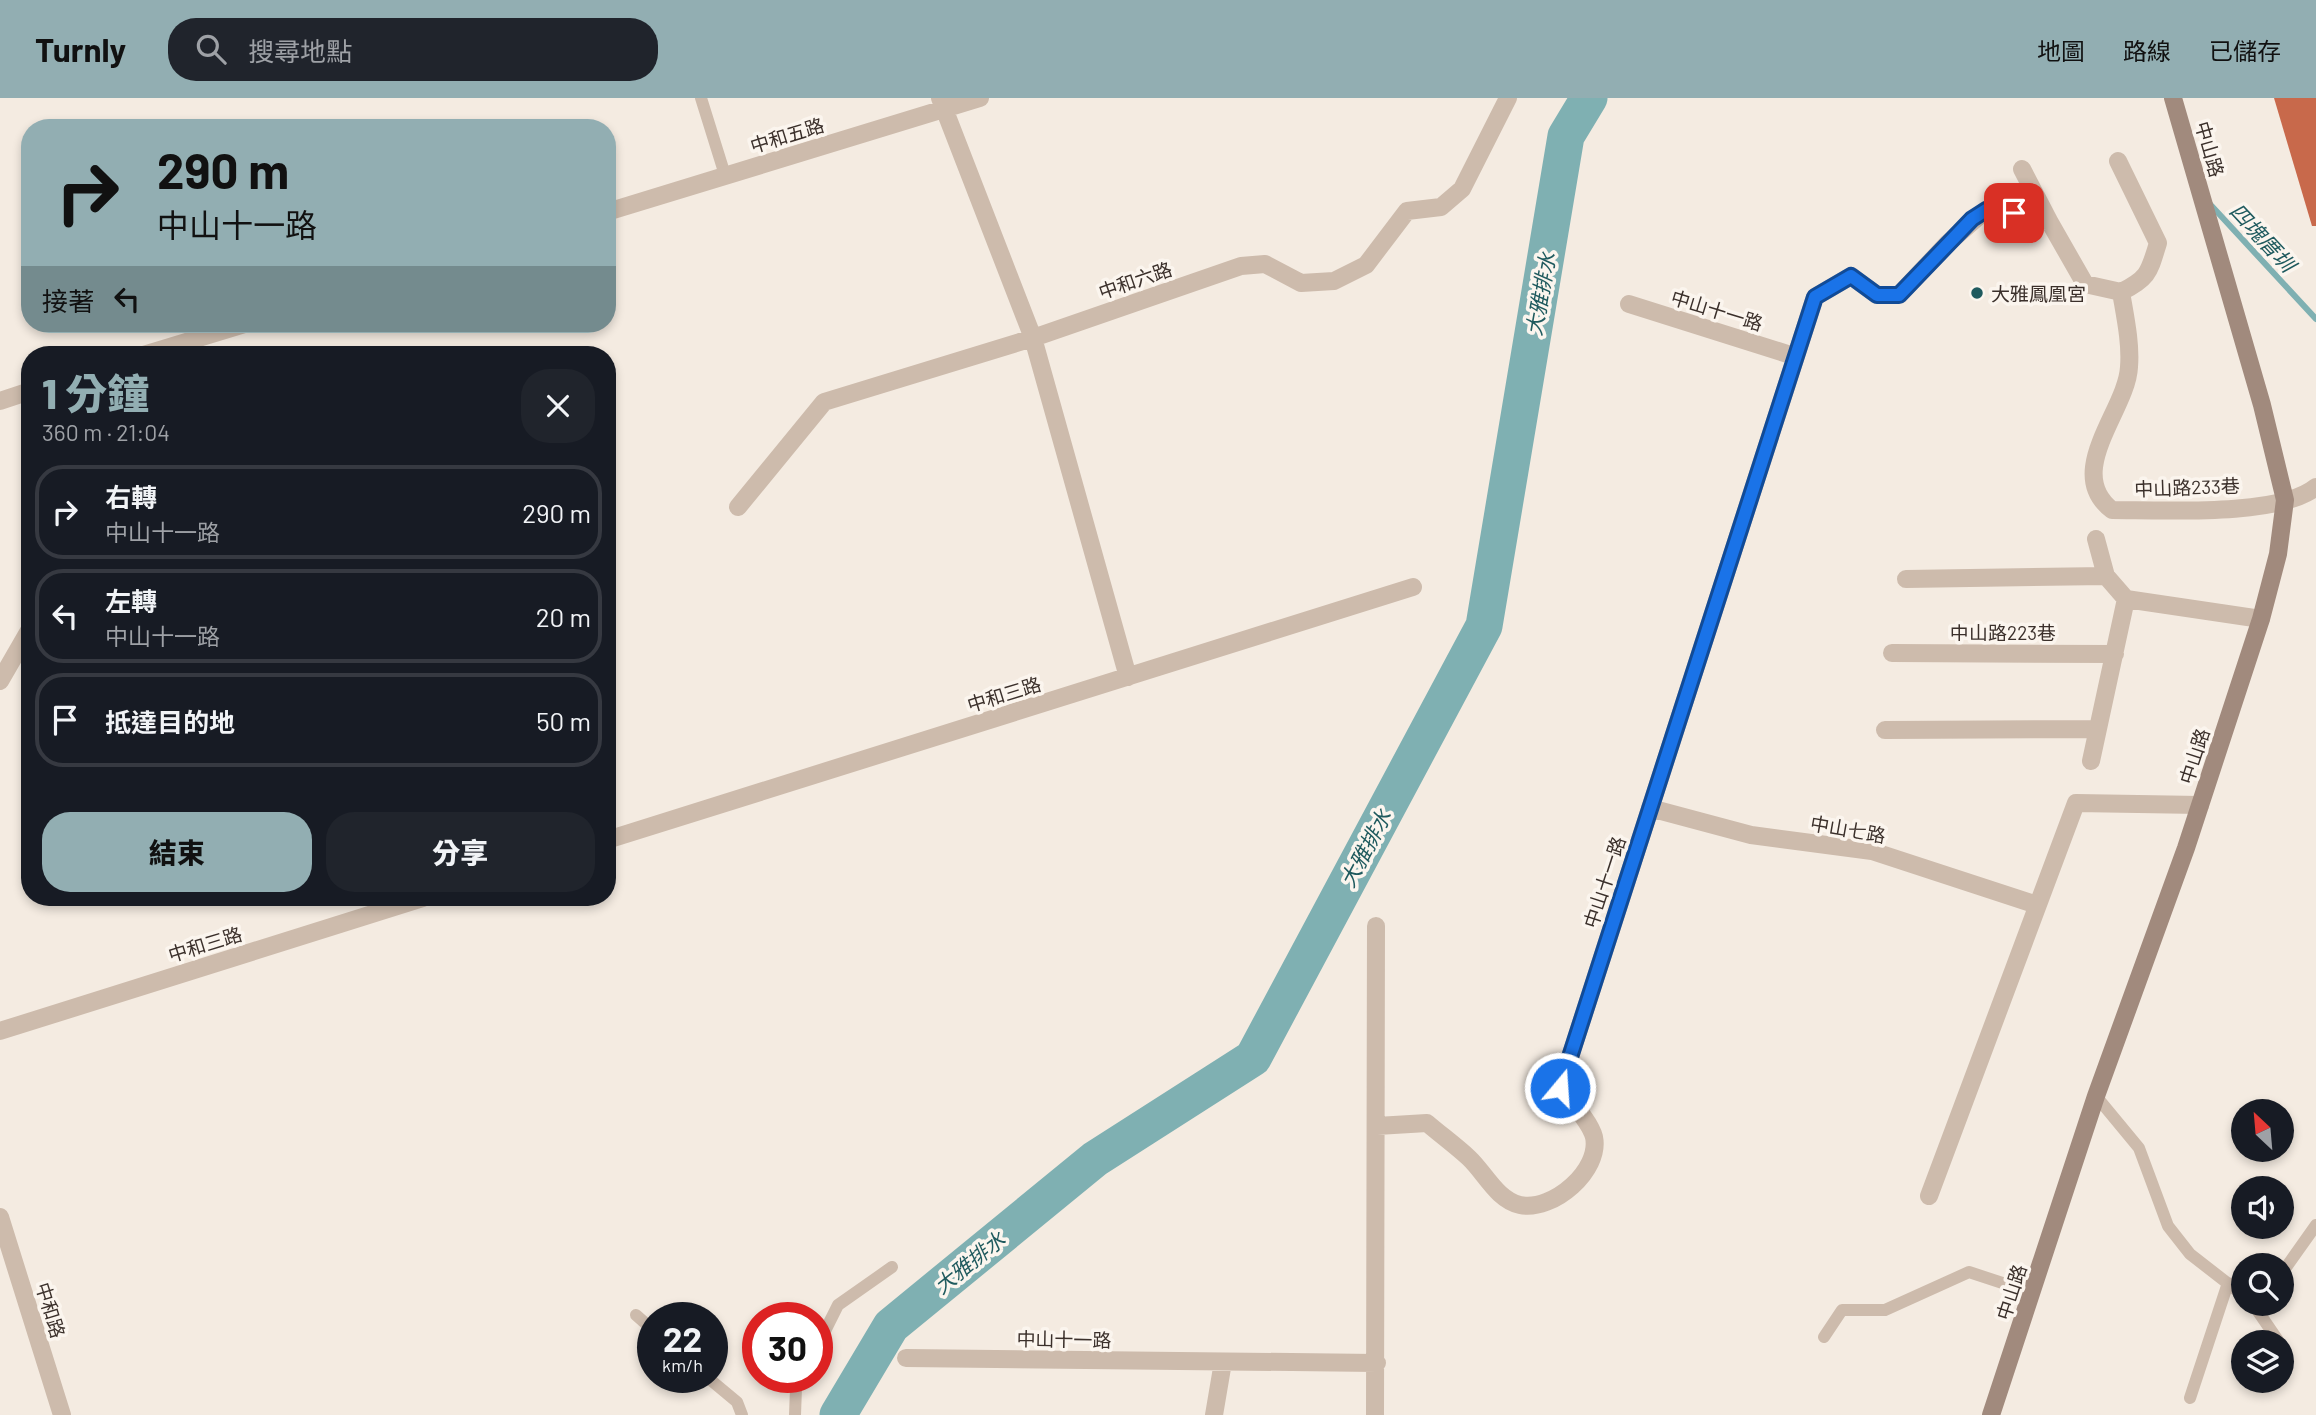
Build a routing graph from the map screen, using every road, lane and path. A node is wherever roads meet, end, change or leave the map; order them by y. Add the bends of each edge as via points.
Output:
1 (701, 98) edge
2 (1508, 98) edge
3 (2173, 98) edge
4 (975, 99) edge
5 (944, 105) edge
6 (2118, 161) dead end
7 (2022, 169) dead end
8 (725, 175) junction
9 (616, 209) edge
10 (2049, 221) junction
11 (2121, 292) junction
12 (1629, 304) dead end
13 (215, 333) edge
14 (1033, 338) junction
15 (173, 346) edge
16 (1794, 356) junction
17 (21, 394) edge
18 (0, 401) edge
19 (2316, 487) edge
20 (2285, 500) junction
21 (738, 507) dead end
22 (2096, 539) dead end
23 (2106, 576) junction
24 (1906, 579) dead end
25 (1413, 587) dead end
26 (2126, 599) junction
27 (2261, 619) junction
28 (21, 645) edge
29 (1892, 653) dead end
30 (2115, 654) junction
31 (1128, 677) junction
32 (0, 681) edge
33 (2098, 729) junction
34 (1885, 730) dead end
35 (2091, 761) dead end
36 (2200, 805) junction
37 (1650, 808) junction
38 (616, 837) edge
39 (2037, 905) junction
40 (398, 906) edge
41 (1376, 926) dead end
42 (0, 1031) edge
43 (2096, 1096) junction
44 (1377, 1126) junction
45 (1929, 1196) dead end
46 (0, 1217) edge
47 (2316, 1225) edge
48 (2294, 1256) edge
49 (892, 1267) dead end
50 (2228, 1283) junction
51 (2231, 1285) edge
52 (2032, 1293) junction
53 (833, 1315) edge
54 (1824, 1337) dead end
55 (906, 1358) dead end
56 (1223, 1362) junction
57 (1377, 1363) junction
58 (726, 1393) edge
59 (796, 1393) edge
60 (2190, 1398) dead end
61 (62, 1415) edge
62 (742, 1415) edge
63 (795, 1415) edge
64 (1214, 1415) edge
65 (1375, 1415) edge
66 (1992, 1415) edge

1 - 8 lane
2 - 14 street, 中和六路 via 1462,189 1441,207 1407,211 1366,265 1334,281 1301,283 1265,264 1241,266
3 - 20 main road, 中山路
4 - 5 street, 中和五路
5 - 8 street, 中和五路
5 - 14 street
6 - 11 street via 2158,243 2143,281
7 - 10 street
8 - 9 street, 中和五路
10 - 11 street via 2085,284
10 - 16 street, 中山十一路 via 1986,210 1899,295 1877,295 1851,276 1815,297
11 - 20 street, 中山路233巷 via 2129,370 2097,450 2098,499 2112,510 2233,509
12 - 16 street, 中山十一路
13 - 15 street
14 - 21 street, 中和六路 via 824,402
14 - 31 street
16 - 37 street, 中山十一路
17 - 18 street
19 - 20 street
20 - 27 main road, 中山路 via 2278,554
22 - 23 street
23 - 24 street
23 - 26 street
25 - 31 street, 中和三路
26 - 27 street
26 - 30 street
27 - 36 main road, 中山路
28 - 32 street
29 - 30 street, 中山路223巷
30 - 33 street
31 - 38 street, 中和三路
33 - 34 street
33 - 35 street
36 - 39 street via 2076,803
36 - 43 main road, 中山路
37 - 39 street, 中山七路 via 1751,835 1872,852
37 - 44 street, 中山十一路 via 1560,1088 1593,1133 1590,1166 1567,1189 1538,1205 1518,1205 1493,1188 1471,1159 1427,1123
39 - 45 street
40 - 42 street, 中和三路
41 - 44 street
43 - 50 lane via 2139,1148 2168,1226 2190,1254
43 - 52 main road, 中山路
44 - 57 street
46 - 61 street, 中和路
47 - 48 lane
49 - 53 lane via 838,1305
50 - 51 lane
50 - 60 lane
52 - 54 lane via 1969,1272 1885,1310 1842,1310
52 - 66 main road, 中山路
55 - 56 street, 中山十一路
56 - 57 street, 中山十一路
56 - 64 street
57 - 65 street
58 - 62 lane via 737,1402
59 - 63 lane

